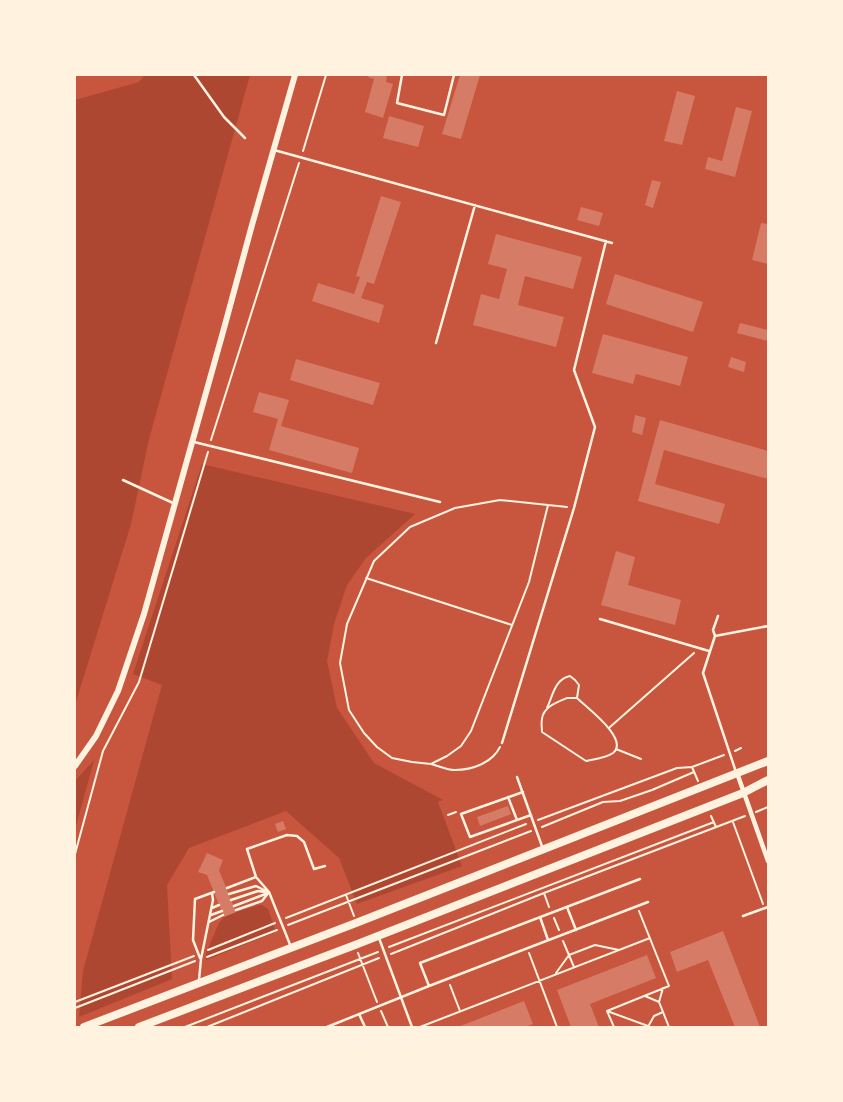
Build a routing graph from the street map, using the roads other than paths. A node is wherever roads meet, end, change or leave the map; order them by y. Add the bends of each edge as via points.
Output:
1 (194, 75) edge
2 (295, 75) edge
3 (402, 75) edge
4 (454, 75) edge
5 (246, 138) dead end
6 (273, 150) junction
7 (475, 205) junction
8 (606, 241) junction
9 (612, 243) dead end
10 (436, 343) dead end
11 (192, 441) junction
12 (123, 480) dead end
13 (440, 502) dead end
14 (174, 504) junction
15 (718, 616) dead end
16 (600, 619) dead end
17 (768, 626) edge
18 (715, 636) junction
19 (709, 651) junction
20 (502, 743) road end
21 (768, 761) edge
22 (75, 766) edge
23 (737, 773) junction
24 (518, 777) dead end
25 (768, 780) edge
26 (523, 792) junction
27 (744, 793) junction
28 (508, 797) junction
29 (531, 815) junction
30 (516, 820) junction
31 (543, 850) junction
32 (768, 861) edge
33 (325, 866) dead end
34 (256, 877) junction
35 (640, 879) dead end
36 (226, 888) dead end
37 (269, 892) junction
38 (229, 894) dead end
39 (231, 900) dead end
40 (648, 902) dead end
41 (219, 905) dead end
42 (234, 906) dead end
43 (568, 907) junction
44 (212, 908) junction
45 (766, 908) edge
46 (236, 910) dead end
47 (222, 911) dead end
48 (210, 915) junction
49 (224, 916) dead end
50 (744, 916) dead end
51 (540, 918) junction
52 (209, 922) junction
53 (576, 930) junction
54 (378, 936) junction
55 (548, 940) junction
56 (291, 948) junction
57 (201, 953) junction
58 (199, 984) junction
59 (428, 986) junction
60 (400, 997) junction
61 (359, 1014) junction
62 (84, 1027) edge
63 (139, 1027) edge
64 (327, 1027) edge
65 (365, 1027) edge
66 (412, 1027) edge

1 - 5 lane via 224,117
2 - 6 main road
3 - 4 lane via 397,102 444,115
6 - 7 lane
6 - 11 main road
7 - 8 lane
7 - 10 lane
8 - 9 lane
8 - 20 lane via 574,370 595,427 574,508
11 - 13 lane
11 - 14 main road
12 - 14 lane
14 - 22 main road via 144,614 118,691 96,736
15 - 18 lane
16 - 19 lane
17 - 18 lane
18 - 19 lane
19 - 23 lane via 703,673
21 - 23 highway
23 - 27 street
23 - 31 highway
24 - 26 lane
25 - 27 highway
26 - 28 lane
26 - 29 lane
27 - 32 street
27 - 54 highway
28 - 30 lane
28 - 30 lane via 461,814 470,837
29 - 30 lane
29 - 31 lane
31 - 56 highway
33 - 34 lane via 314,869 304,842 297,836 287,835 247,849
34 - 36 lane
34 - 37 lane
35 - 43 lane
37 - 38 lane via 256,886
37 - 39 lane via 258,891
37 - 42 lane
37 - 46 lane via 262,901
37 - 56 lane
40 - 53 lane
41 - 44 lane
43 - 51 lane
43 - 53 lane
44 - 48 lane
44 - 57 lane via 213,892 195,899 193,940
45 - 50 lane
47 - 48 lane
48 - 52 lane
49 - 52 lane
51 - 55 lane
51 - 59 lane via 420,963
52 - 57 lane
53 - 55 lane
54 - 60 lane
54 - 63 highway
55 - 59 lane
56 - 58 highway
57 - 58 lane
58 - 62 highway
59 - 60 lane
60 - 61 lane
60 - 66 lane
61 - 64 lane
61 - 65 lane

